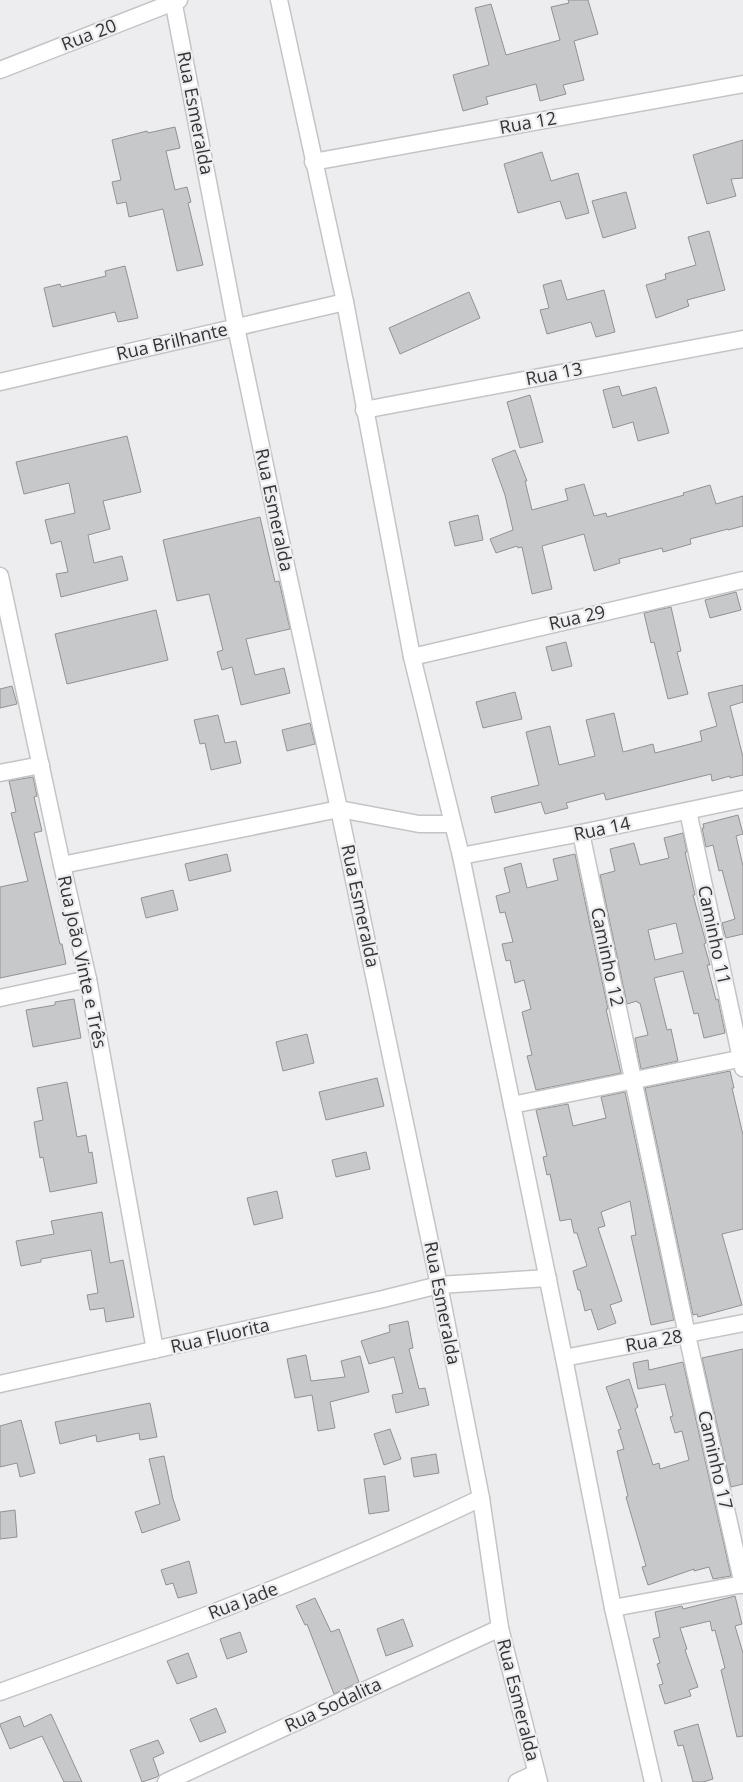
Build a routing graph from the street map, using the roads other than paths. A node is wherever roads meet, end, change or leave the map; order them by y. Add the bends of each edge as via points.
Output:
1 (279, 0) edge
2 (175, 1) edge
3 (0, 70) edge
4 (743, 84) edge
5 (314, 162) junction
6 (345, 302) junction
7 (236, 327) junction
8 (743, 339) edge
9 (0, 382) edge
10 (364, 410) junction
11 (0, 576) edge
12 (743, 580) edge
13 (412, 656) junction
14 (41, 765) junction
15 (0, 773) edge
16 (743, 799) edge
17 (339, 809) junction
18 (688, 811) junction
19 (452, 824) junction
20 (581, 833) junction
21 (461, 856) junction
22 (62, 864) junction
23 (88, 979) junction
24 (0, 998) edge
25 (742, 1061) edge
26 (632, 1080) junction
27 (512, 1105) junction
28 (548, 1278) junction
29 (439, 1285) junction
30 (743, 1324) edge
31 (687, 1335) junction
32 (155, 1350) junction
33 (564, 1358) junction
34 (0, 1384) edge
35 (481, 1498) junction
36 (743, 1584) edge
37 (613, 1608) junction
38 (500, 1628) junction
39 (0, 1692) edge
40 (538, 1777) edge
41 (166, 1782) edge
42 (517, 1782) edge
43 (653, 1782) edge

1 - 5 street
2 - 3 street, Rua 20
2 - 7 street, Rua Esmeralda
4 - 5 street, Rua 12
5 - 6 street
6 - 7 street, Rua Brilhante
6 - 10 street
7 - 9 street, Rua Brilhante
7 - 17 street, Rua Esmeralda
8 - 10 street, Rua 13
10 - 13 street
11 - 14 street, Rua João Vinte e Três
12 - 13 street, Rua 29
13 - 19 street
14 - 15 street
14 - 22 street, Rua João Vinte e Três
16 - 18 street, Rua 14
17 - 19 street via 419,824
17 - 22 street
17 - 29 street, Rua Esmeralda
18 - 20 street, Rua 14
18 - 25 street, Caminho 11
19 - 21 street
20 - 21 street, Rua 14
20 - 26 street, Caminho 12
21 - 27 street
22 - 23 street, Rua João Vinte e Três
23 - 24 street
23 - 32 street, Rua João Vinte e Três
25 - 26 street
26 - 27 street
26 - 31 street, Caminho 12
27 - 28 street
28 - 29 street, Rua Fluorita
28 - 33 street
29 - 32 street, Rua Fluorita
29 - 35 street, Rua Esmeralda
30 - 31 street, Rua 28
31 - 33 street, Rua 28
31 - 36 street, Caminho 17
32 - 34 street, Rua Fluorita
33 - 37 street
35 - 38 street, Rua Esmeralda
35 - 39 street, Rua Jade via 287,1584
36 - 37 street
37 - 43 street
38 - 40 street, Rua Esmeralda
38 - 41 street, Rua Sodalita
40 - 42 street

